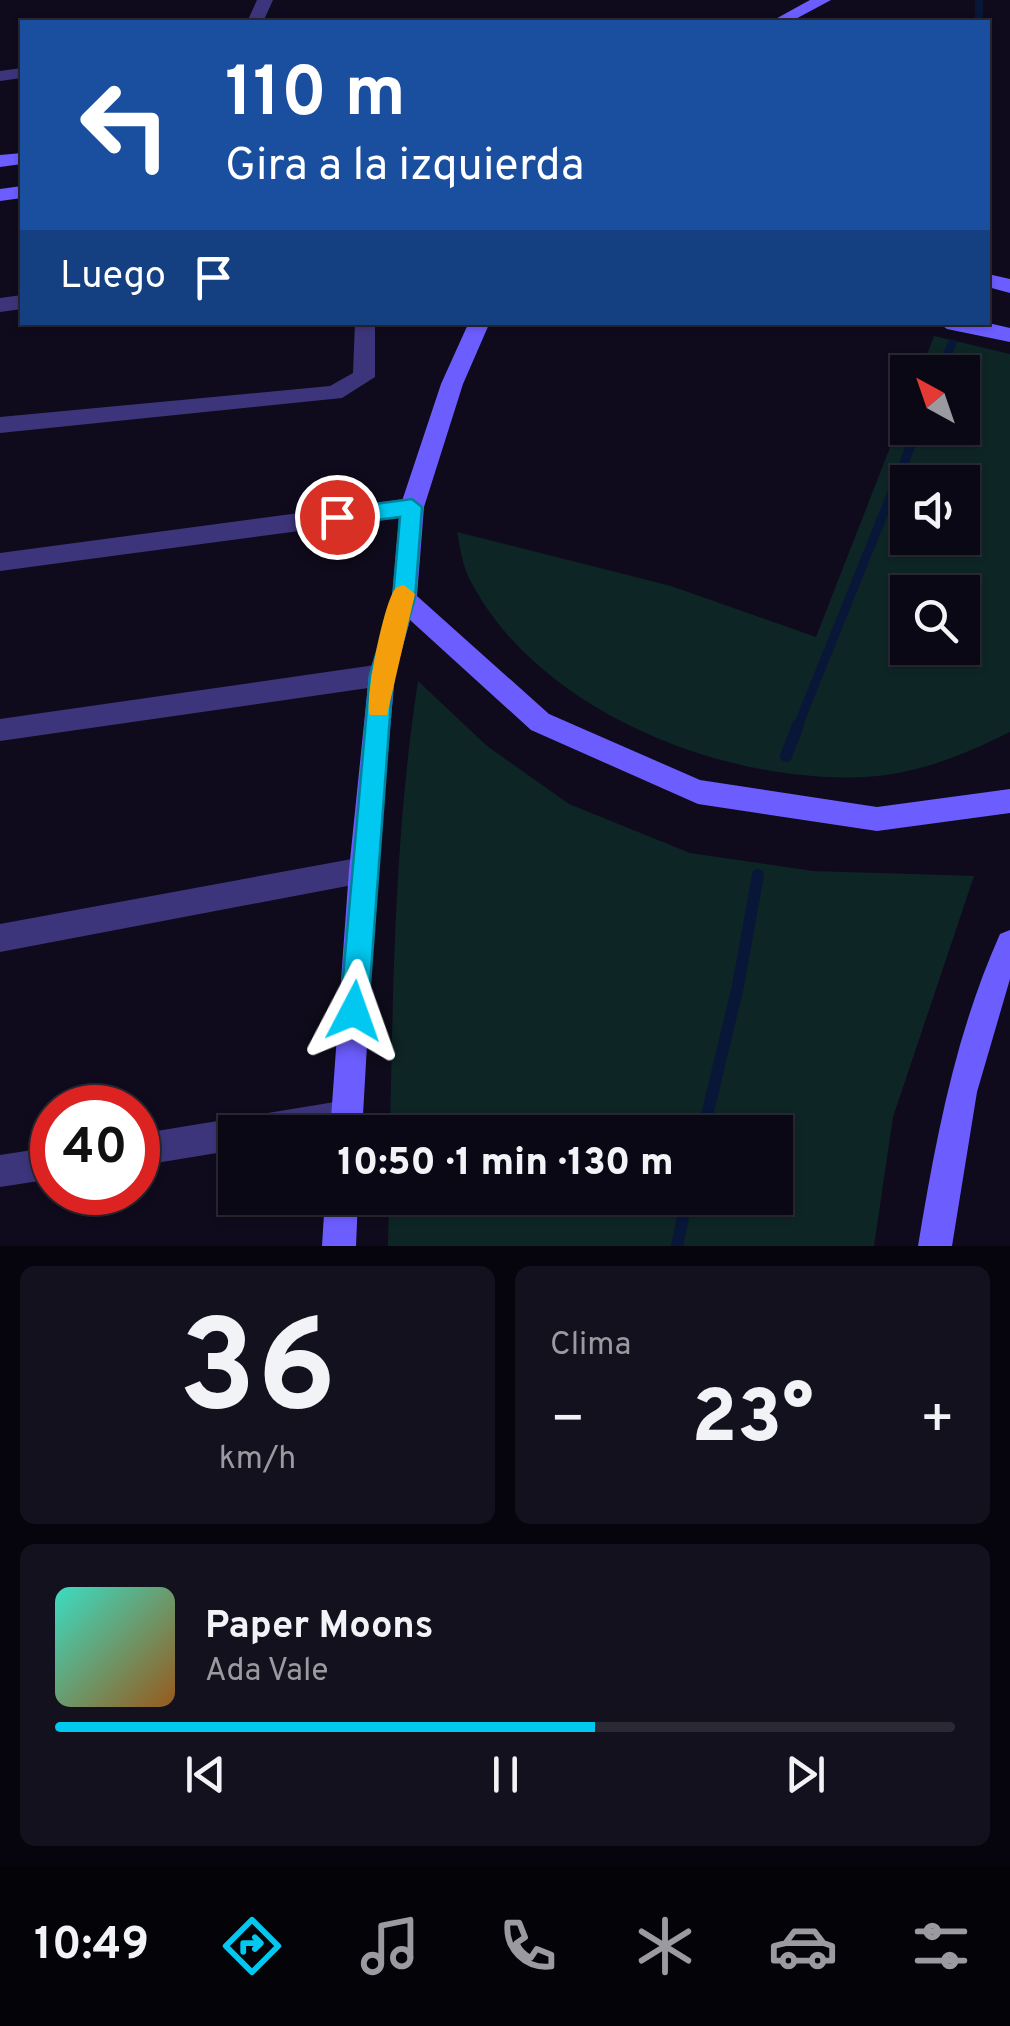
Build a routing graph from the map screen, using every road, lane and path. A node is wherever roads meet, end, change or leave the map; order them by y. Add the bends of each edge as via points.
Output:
1 (822, 0) edge
2 (782, 20) edge
3 (365, 325) edge
4 (479, 325) edge
5 (960, 325) edge
6 (1010, 336) edge
7 (0, 425) edge
8 (412, 507) junction
9 (0, 562) edge
10 (404, 598) junction
11 (382, 675) junction
12 (0, 730) edge
13 (1010, 801) edge
14 (364, 870) junction
15 (0, 938) edge
16 (1010, 944) edge
17 (348, 1115) edge
18 (218, 1137) edge
19 (160, 1146) edge
20 (30, 1166) edge
21 (0, 1171) edge
22 (341, 1215) edge
23 (338, 1246) edge
24 (935, 1246) edge

1 - 2 street
3 - 7 street via 364,377 334,394
4 - 8 street
5 - 6 street
8 - 9 street
8 - 10 street
10 - 11 street
10 - 13 street via 540,722 698,792 877,819
11 - 12 street
11 - 14 street
14 - 15 street
14 - 17 street
16 - 24 street via 956,1111
18 - 19 street
20 - 21 street
22 - 23 street

